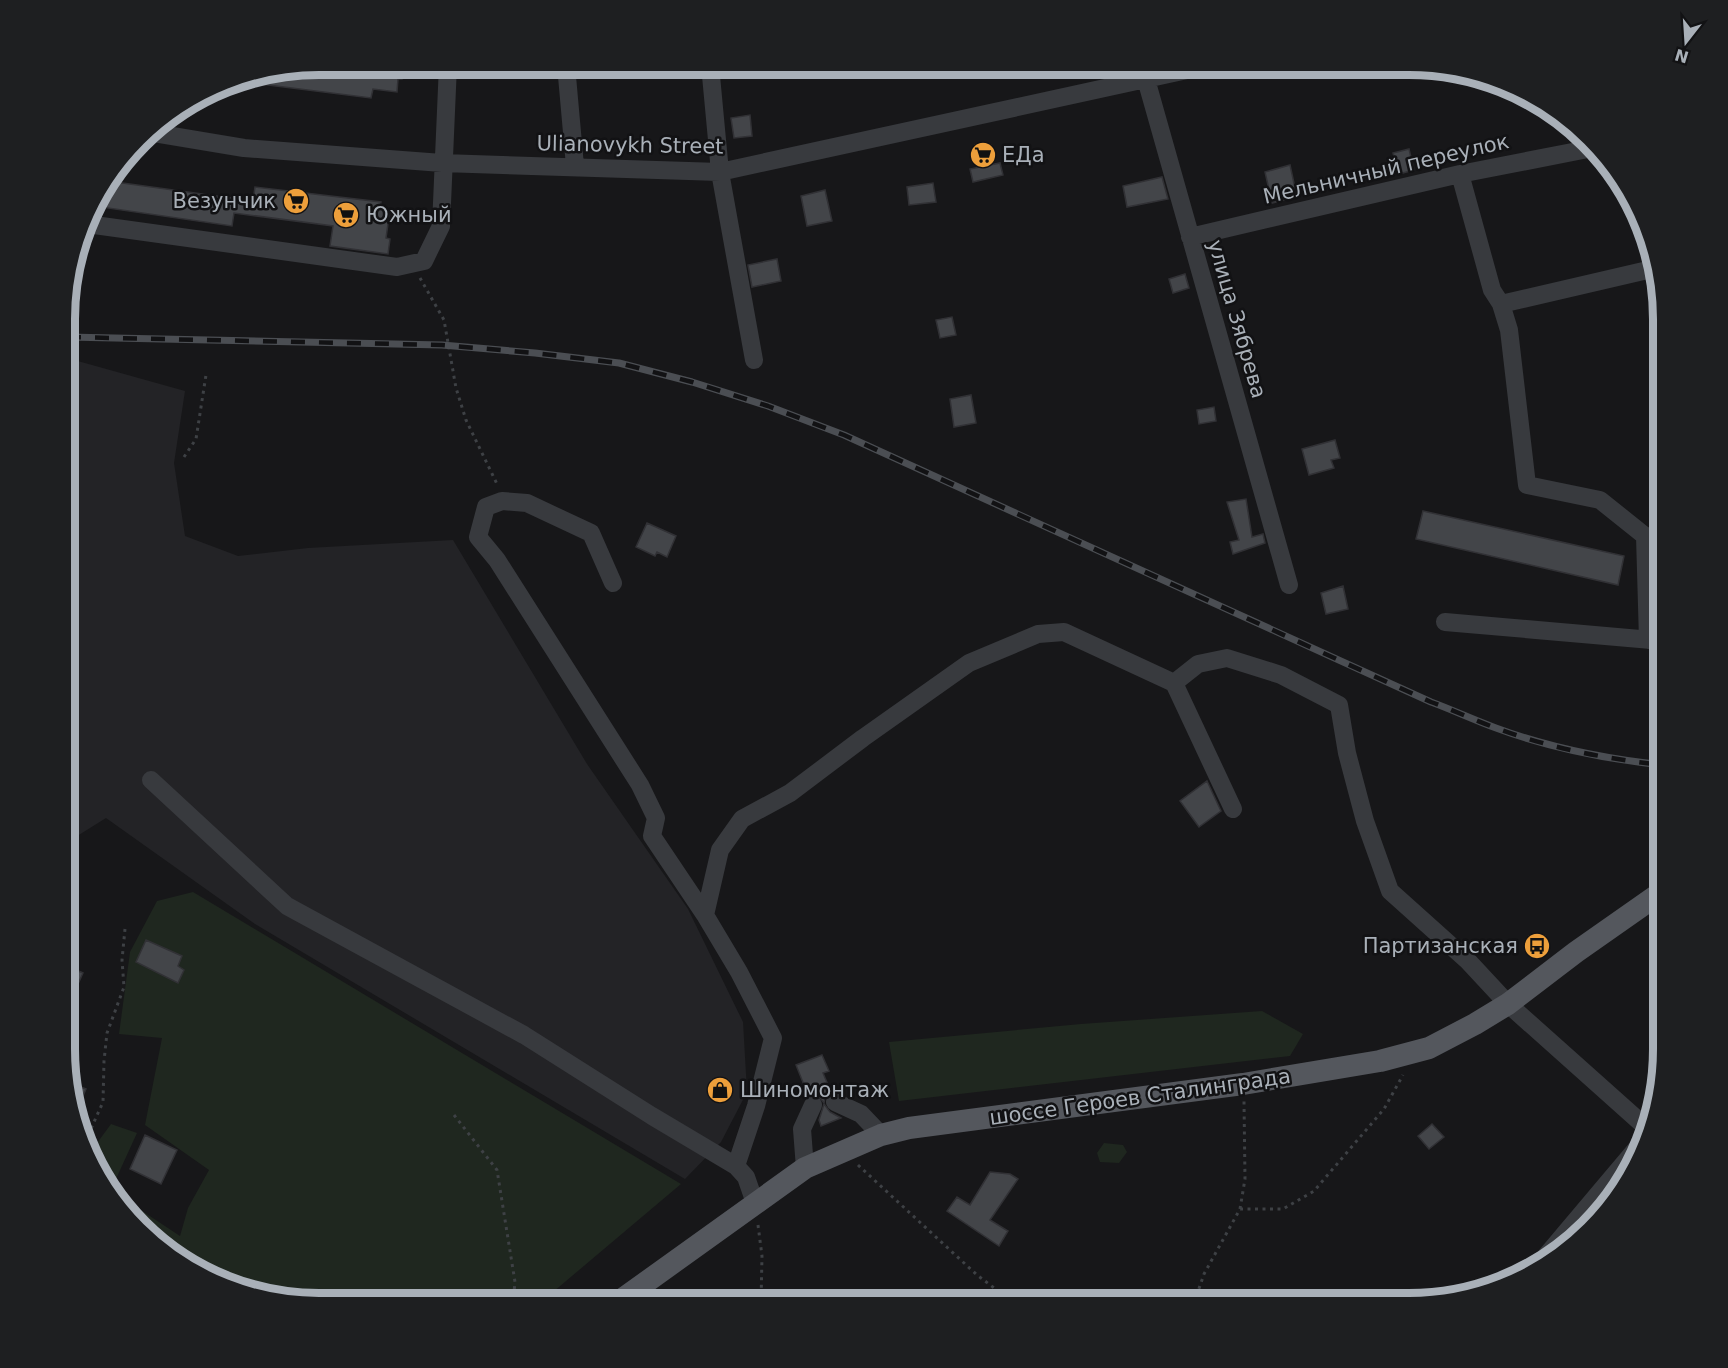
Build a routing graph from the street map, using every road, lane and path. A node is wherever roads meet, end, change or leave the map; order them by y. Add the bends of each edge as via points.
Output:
1 (447, 75) edge
2 (567, 75) edge
3 (711, 75) edge
4 (1131, 75) edge
5 (1145, 75) edge
6 (159, 134) edge
7 (1585, 150) edge
8 (442, 163) junction
9 (575, 166) junction
10 (720, 172) junction
11 (1460, 174) junction
12 (94, 225) edge
13 (1190, 237) junction
14 (411, 264) junction
15 (1648, 270) edge
16 (1501, 304) junction
17 (754, 360) dead end
18 (206, 375) dead end
19 (184, 457) dead end
20 (505, 501) junction
21 (1653, 535) edge
22 (613, 583) dead end
23 (1289, 585) dead end
24 (1445, 622) dead end
25 (1653, 641) edge
26 (1174, 683) junction
27 (151, 780) dead end
28 (1233, 808) dead end
29 (1653, 898) edge
30 (705, 915) junction
31 (125, 929) dead end
32 (1508, 1004) junction
33 (1416, 1052) junction
34 (1243, 1084) junction
35 (835, 1102) dead end
36 (813, 1105) dead end
37 (454, 1115) dead end
38 (1642, 1123) edge
39 (90, 1132) edge
40 (881, 1135) junction
41 (843, 1151) junction
42 (1625, 1162) edge
43 (736, 1166) junction
44 (805, 1168) junction
45 (755, 1203) junction
46 (1240, 1209) junction
47 (1555, 1245) edge
48 (514, 1293) edge
49 (630, 1293) edge
50 (761, 1293) edge
51 (1001, 1293) edge
52 (1197, 1293) edge

1 - 8 street
2 - 9 street
3 - 10 street
4 - 10 street, Ulianovykh Street
5 - 13 street, улица Зябрева
6 - 8 street, Ulianovykh Street via 244,148
7 - 11 street, Мельничный переулок
8 - 9 street, Ulianovykh Street
8 - 14 street via 441,226 424,261
9 - 10 street, Ulianovykh Street
10 - 17 street
11 - 13 street, Мельничный переулок
11 - 16 street via 1491,290
12 - 14 street via 397,267
13 - 23 street, улица Зябрева
14 - 20 path via 444,320 466,420
15 - 16 street
16 - 21 street via 1509,330 1527,485 1600,500
18 - 19 path via 196,439
20 - 22 street via 528,503 591,532
20 - 30 street via 486,507 478,537 497,560 640,785 656,818 652,836
24 - 25 street
26 - 28 street
26 - 30 street via 1064,632 1038,634 969,663 790,793 742,819 720,850
26 - 32 street via 1198,664 1227,658 1281,675 1340,705 1347,753 1362,809 1390,891 1468,961
27 - 43 street via 287,906 524,1035
29 - 32 main road, шоссе Героев Сталинграда
30 - 43 street via 773,1038
31 - 39 path via 124,987 107,1033 103,1102
32 - 33 main road, шоссе Героев Сталинграда
32 - 38 street
33 - 34 main road, шоссе Героев Сталинграда
33 - 46 path via 1384,1109 1314,1191 1283,1209
34 - 40 main road, шоссе Героев Сталинграда via 909,1128
34 - 46 path via 1245,1179
35 - 40 street via 861,1114
36 - 44 street via 802,1129
37 - 48 path via 497,1170
40 - 41 main road, шоссе Героев Сталинграда
41 - 44 main road, шоссе Героев Сталинграда
41 - 51 path
42 - 47 street
43 - 45 street via 746,1178
44 - 45 main road, шоссе Героев Сталинграда
45 - 49 main road, шоссе Героев Сталинграда
45 - 50 path via 762,1256
46 - 52 path

